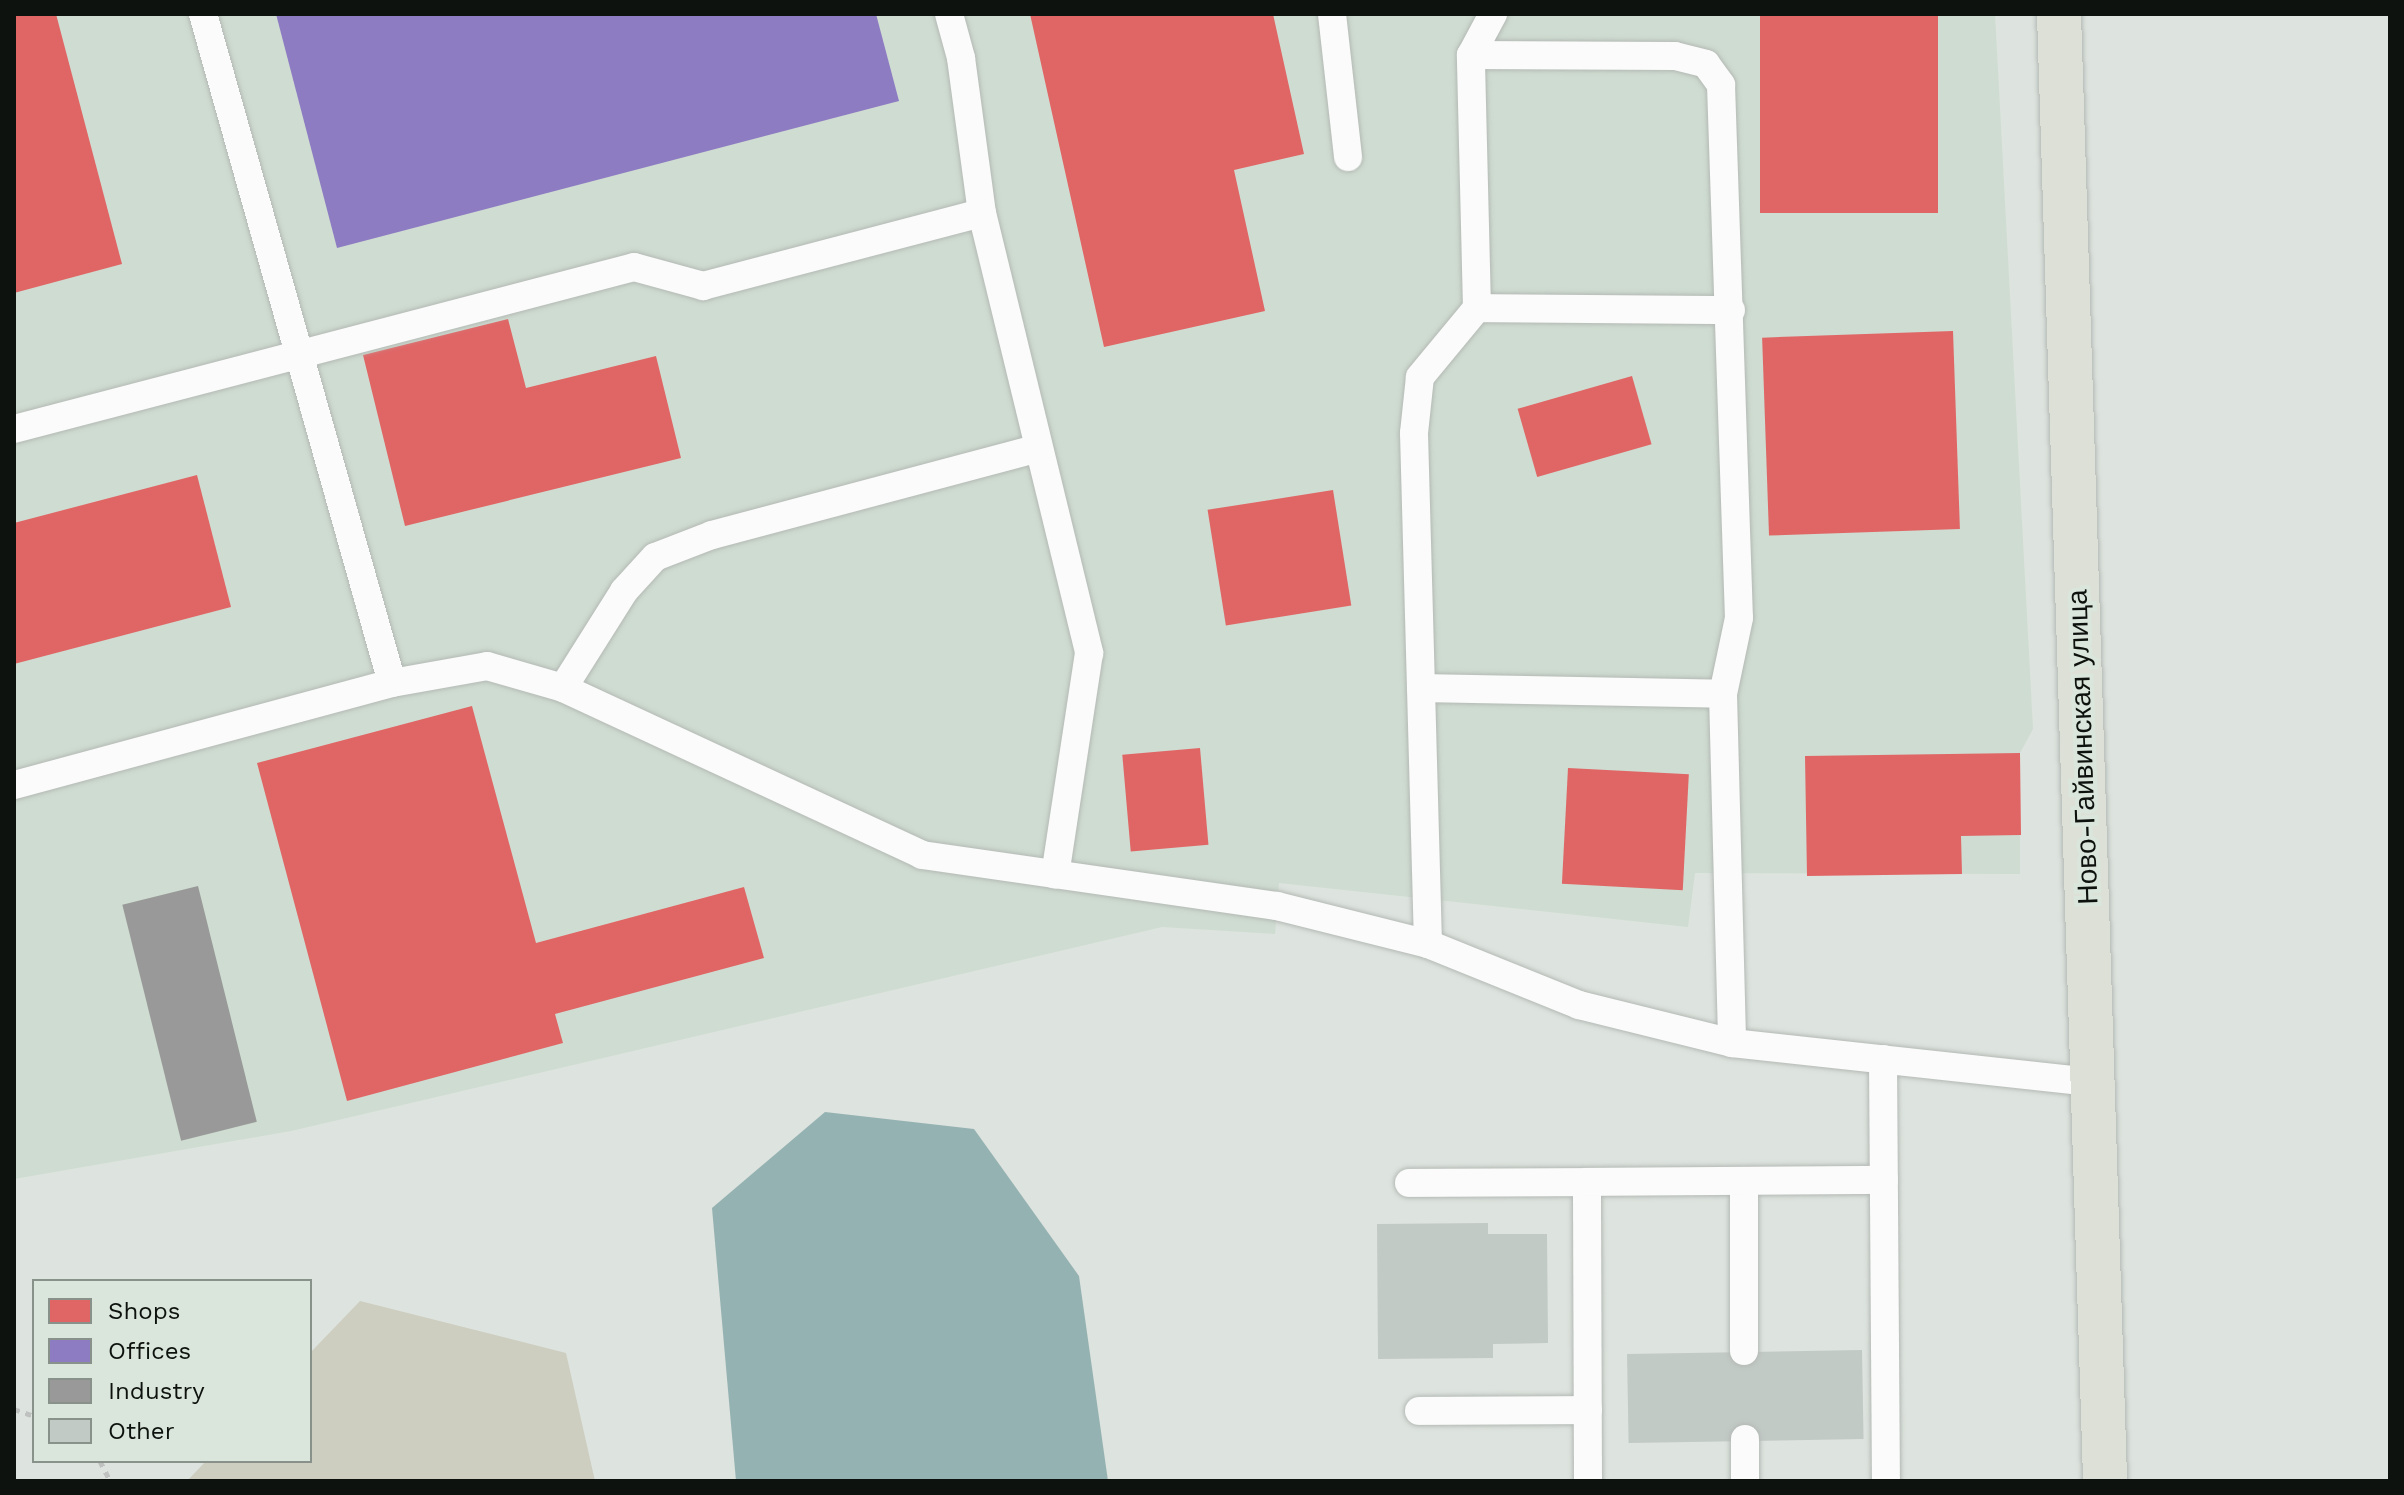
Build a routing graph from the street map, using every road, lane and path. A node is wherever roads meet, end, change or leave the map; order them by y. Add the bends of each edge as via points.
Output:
1 (203, 14) edge
2 (949, 14) edge
3 (1332, 14) edge
4 (1493, 14) edge
5 (2059, 14) edge
6 (1471, 55) junction
7 (1348, 157) dead end
8 (982, 213) junction
9 (1477, 308) junction
10 (1731, 310) junction
11 (299, 355) junction
12 (14, 429) edge
13 (1039, 448) junction
14 (392, 683) junction
15 (563, 688) junction
16 (1421, 688) junction
17 (1723, 694) junction
18 (14, 785) edge
19 (1055, 874) junction
20 (1428, 944) junction
21 (1732, 1043) junction
22 (1883, 1059) junction
23 (2093, 1082) junction
24 (1884, 1180) junction
25 (1744, 1181) junction
26 (1587, 1182) junction
27 (1409, 1183) dead end
28 (1744, 1351) dead end
29 (1588, 1410) junction
30 (1419, 1411) dead end
31 (1745, 1439) dead end
32 (101, 1463) edge
33 (110, 1481) edge
34 (1588, 1481) edge
35 (1745, 1481) edge
36 (1886, 1481) edge
37 (2105, 1481) edge

1 - 11 lane
2 - 8 lane via 961,58
3 - 7 lane
4 - 6 lane
5 - 23 main road, Ново-Гайвинская улица
6 - 9 lane
6 - 10 lane via 1675,56 1706,64 1721,85 1726,109
8 - 11 lane via 703,286 634,267
8 - 13 lane
9 - 10 lane
9 - 16 lane via 1420,377 1414,433
10 - 17 lane via 1739,618
11 - 12 lane
11 - 14 lane
13 - 15 lane via 712,535 655,557 624,591
13 - 19 lane via 1089,653
14 - 15 lane via 487,666
14 - 18 lane
15 - 19 lane via 922,855
16 - 17 lane
16 - 20 lane
17 - 21 lane
19 - 20 lane via 1277,906
20 - 21 lane via 1579,1005
21 - 22 lane
22 - 23 lane
22 - 24 lane
23 - 37 main road, Ново-Гайвинская улица
24 - 25 lane
24 - 36 lane
25 - 26 lane
25 - 28 lane
26 - 27 lane
26 - 29 lane
29 - 30 lane
29 - 34 lane
31 - 35 lane
32 - 33 path

